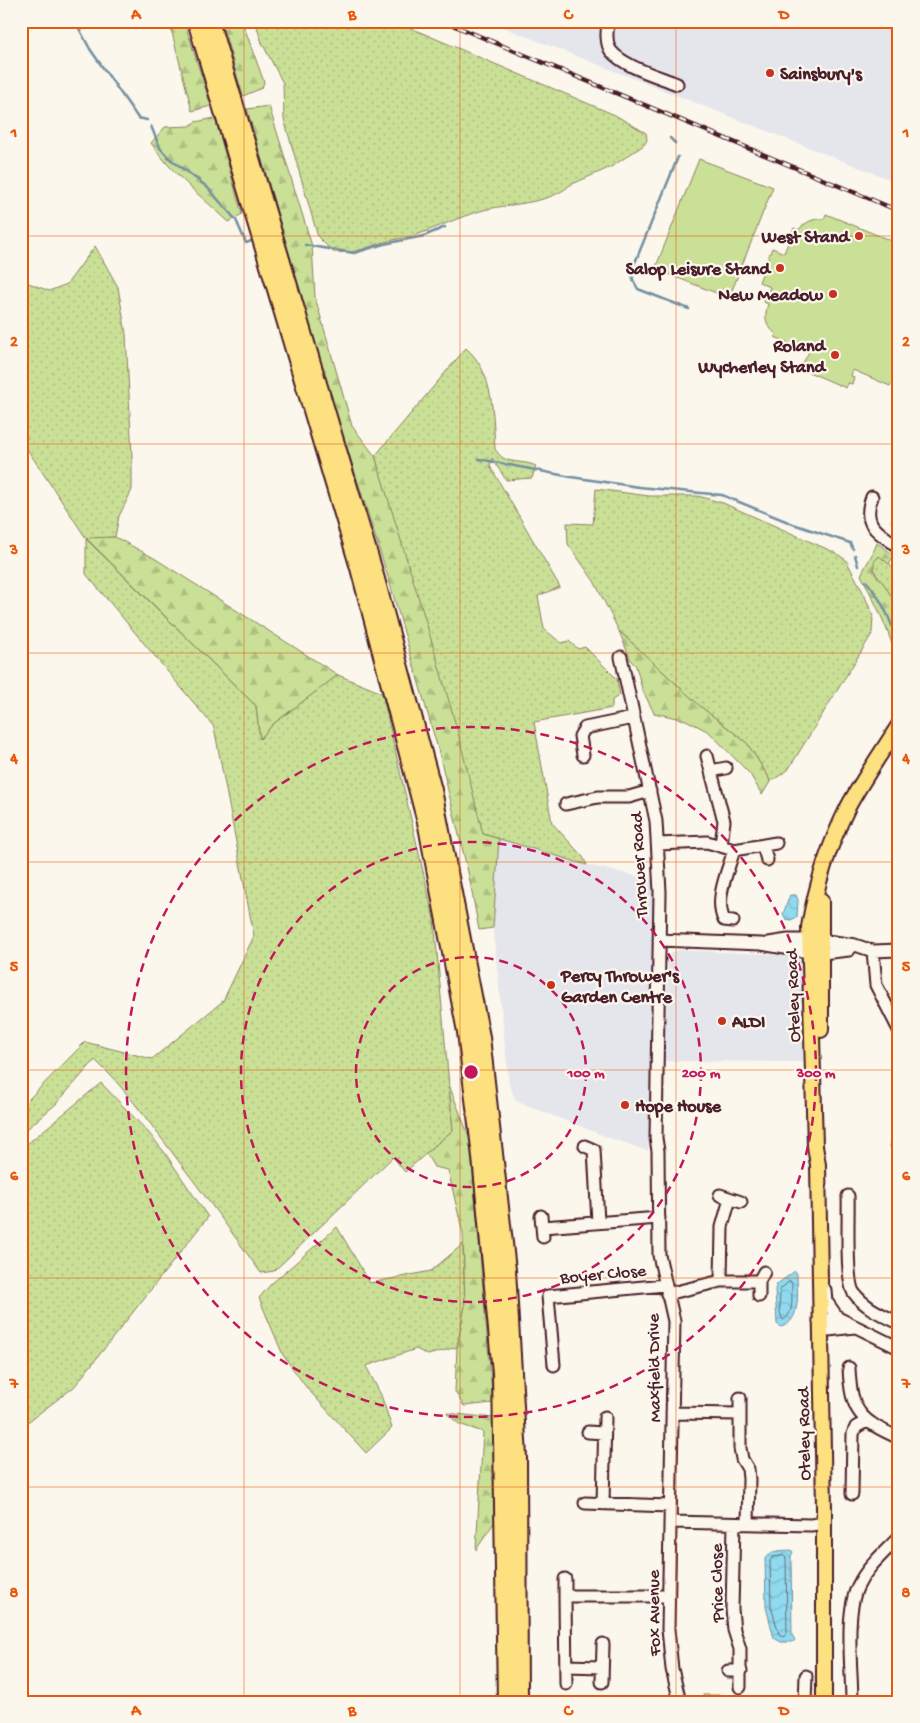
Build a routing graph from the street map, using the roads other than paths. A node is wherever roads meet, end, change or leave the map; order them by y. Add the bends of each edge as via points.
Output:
1 (196, 21) edge
2 (210, 21) edge
3 (609, 21) edge
4 (677, 84) dead end
5 (872, 497) dead end
6 (899, 547) edge
7 (621, 657) dead end
8 (633, 718) junction
9 (899, 725) edge
10 (583, 755) dead end
11 (707, 756) dead end
12 (726, 768) dead end
13 (711, 771) junction
14 (650, 790) junction
15 (566, 804) dead end
16 (776, 843) dead end
17 (658, 844) junction
18 (720, 846) junction
19 (763, 846) junction
20 (734, 850) junction
21 (767, 860) dead end
22 (725, 922) dead end
23 (659, 940) junction
24 (815, 946) junction
25 (871, 950) junction
26 (899, 950) edge
27 (899, 1030) edge
28 (592, 1146) dead end
29 (731, 1199) dead end
30 (851, 1202) dead end
31 (659, 1218) junction
32 (598, 1222) junction
33 (542, 1227) dead end
34 (819, 1241) junction
35 (721, 1281) junction
36 (666, 1289) junction
37 (759, 1296) dead end
38 (838, 1318) junction
39 (899, 1323) edge
40 (819, 1326) junction
41 (855, 1328) junction
42 (899, 1348) edge
43 (558, 1360) dead end
44 (849, 1368) dead end
45 (740, 1398) dead end
46 (672, 1413) junction
47 (739, 1414) junction
48 (605, 1417) dead end
49 (867, 1421) junction
50 (588, 1432) dead end
51 (604, 1433) junction
52 (899, 1438) edge
53 (852, 1494) dead end
54 (585, 1503) dead end
55 (603, 1504) junction
56 (670, 1506) junction
57 (670, 1522) junction
58 (748, 1523) junction
59 (734, 1524) junction
60 (824, 1524) junction
61 (899, 1537) edge
62 (565, 1578) dead end
63 (565, 1596) junction
64 (669, 1596) junction
65 (603, 1644) dead end
66 (566, 1666) junction
67 (602, 1668) junction
68 (741, 1671) junction
69 (728, 1672) dead end
70 (806, 1676) dead end
71 (602, 1682) dead end
72 (566, 1684) dead end
73 (740, 1687) dead end
74 (506, 1702) edge
75 (519, 1702) edge
76 (680, 1702) edge
77 (805, 1702) edge
78 (824, 1702) edge
79 (852, 1702) edge

1 - 74 highway via 359,568 427,826 466,1032 482,1157 501,1373
2 - 75 highway via 373,568 432,790 481,1037 508,1270 518,1457
3 - 4 street via 607,36 610,50 617,57
5 - 6 street via 868,510 870,522 875,530
7 - 8 street, Thrower Road
8 - 10 street via 585,728 580,736
8 - 14 street, Thrower Road
9 - 24 main road, Oteley Road via 849,806 825,863 819,888 821,902
11 - 13 street
12 - 13 street
13 - 18 street via 724,821
14 - 15 street via 629,797
14 - 17 street, Thrower Road
16 - 19 street
17 - 18 street via 697,842
17 - 23 street, Thrower Road
18 - 20 street
19 - 20 street
19 - 21 street
20 - 22 street via 722,890 721,913
23 - 24 street, Thrower Road via 763,944 788,940
23 - 31 street, Maxfield Drive via 656,1138
24 - 25 street, Thrower Road
24 - 34 main road, Oteley Road
25 - 26 street, Thrower Road
25 - 27 street via 876,985
28 - 32 street
29 - 35 street via 722,1227
30 - 39 street via 849,1271 852,1289 867,1306
31 - 32 street
31 - 36 street, Maxfield Drive via 659,1255
32 - 33 street
34 - 38 street via 826,1301
34 - 40 main road, Oteley Road
35 - 36 street
35 - 37 street via 762,1276
36 - 43 street, Boyer Close via 548,1296
36 - 46 street, Maxfield Drive via 674,1321
38 - 40 street
38 - 41 street
40 - 41 street
40 - 60 main road, Oteley Road
41 - 42 street
44 - 49 street via 851,1393
45 - 47 street
46 - 47 street
46 - 56 street, Maxfield Drive
47 - 58 street via 742,1459 749,1479
48 - 51 street
49 - 52 street
49 - 53 street via 856,1427 852,1434
50 - 51 street
51 - 55 street
54 - 55 street
55 - 56 street
56 - 57 street, Maxfield Drive
57 - 59 street
57 - 64 street, Fox Avenue
58 - 59 street
58 - 60 street
59 - 68 street, Price Close via 732,1610
60 - 78 main road, Oteley Road
61 - 79 street via 864,1576 851,1605
62 - 63 street
63 - 64 street
63 - 66 street
64 - 76 street, Fox Avenue via 670,1651
65 - 67 street
66 - 67 street
66 - 72 street
67 - 71 street
68 - 69 street
68 - 73 street, Price Close
70 - 77 street

